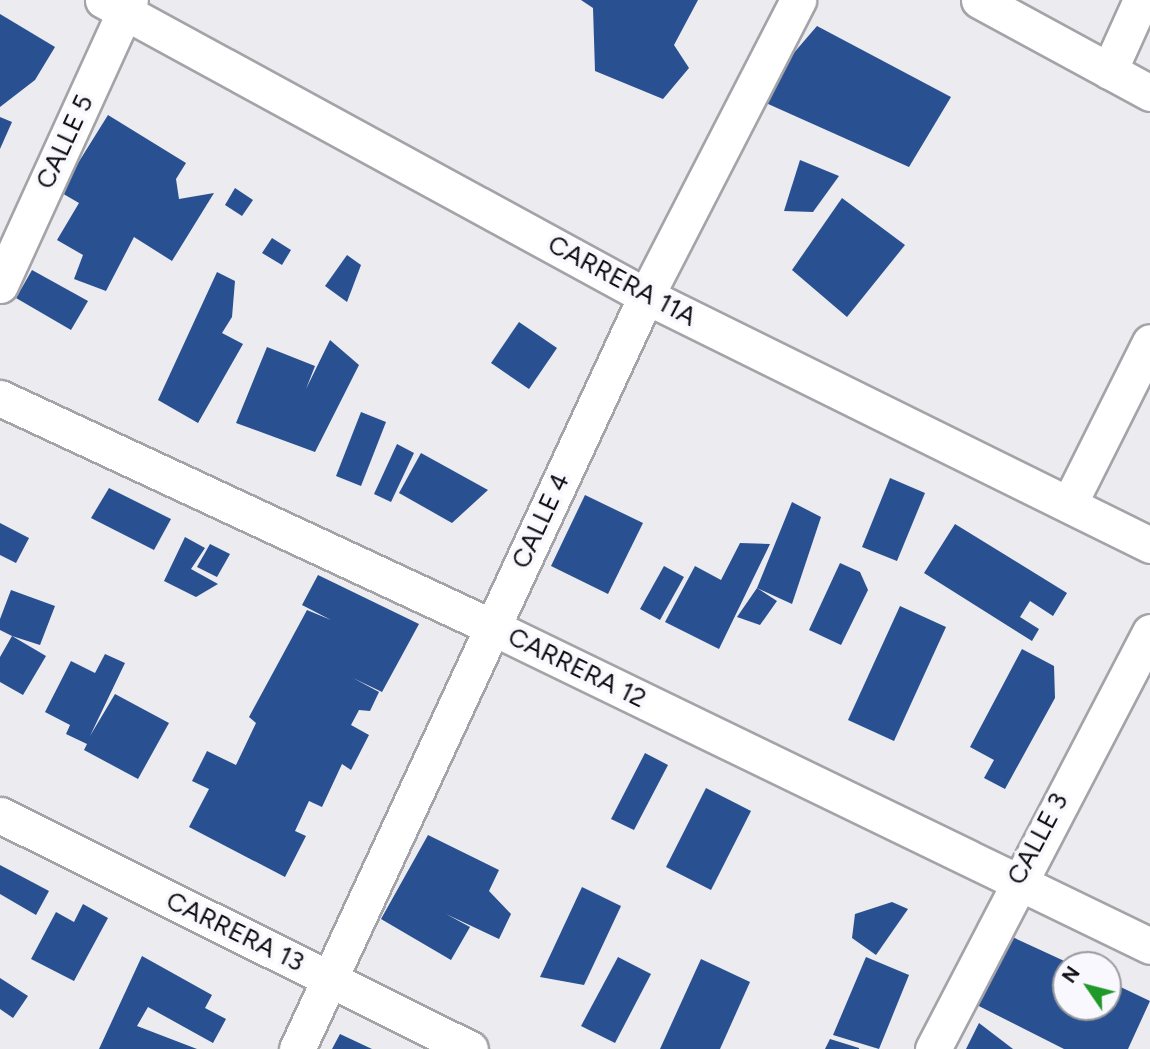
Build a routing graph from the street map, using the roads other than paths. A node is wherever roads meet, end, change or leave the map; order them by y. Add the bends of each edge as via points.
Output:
1 (798, 0) edge
2 (979, 0) edge
3 (1141, 0) edge
4 (119, 4) edge
5 (1109, 71) junction
6 (1150, 93) edge
7 (0, 285) edge
8 (646, 296) junction
9 (1150, 342) edge
10 (0, 398) edge
11 (1069, 504) junction
12 (1150, 545) edge
13 (492, 627) junction
14 (1150, 632) edge
15 (0, 815) edge
16 (1015, 882) junction
17 (1150, 946) edge
18 (329, 979) junction
19 (297, 1049) edge
20 (470, 1049) edge
21 (933, 1049) edge

1 - 8 street, CALLE 4
2 - 5 street
3 - 5 street
4 - 7 street, CALLE 5
4 - 8 street, CARRERA 11A
5 - 6 street
8 - 11 street, CARRERA 11A
8 - 13 street, CALLE 4
9 - 11 street
10 - 13 street, CARRERA 12
11 - 12 street, CARRERA 11A
13 - 16 street, CARRERA 12
13 - 18 street, CALLE 4
14 - 16 street, CALLE 3
15 - 18 street, CARRERA 13
16 - 17 street, CARRERA 12
16 - 21 street, CALLE 3
18 - 19 street, CALLE 4
18 - 20 street, CARRERA 13

